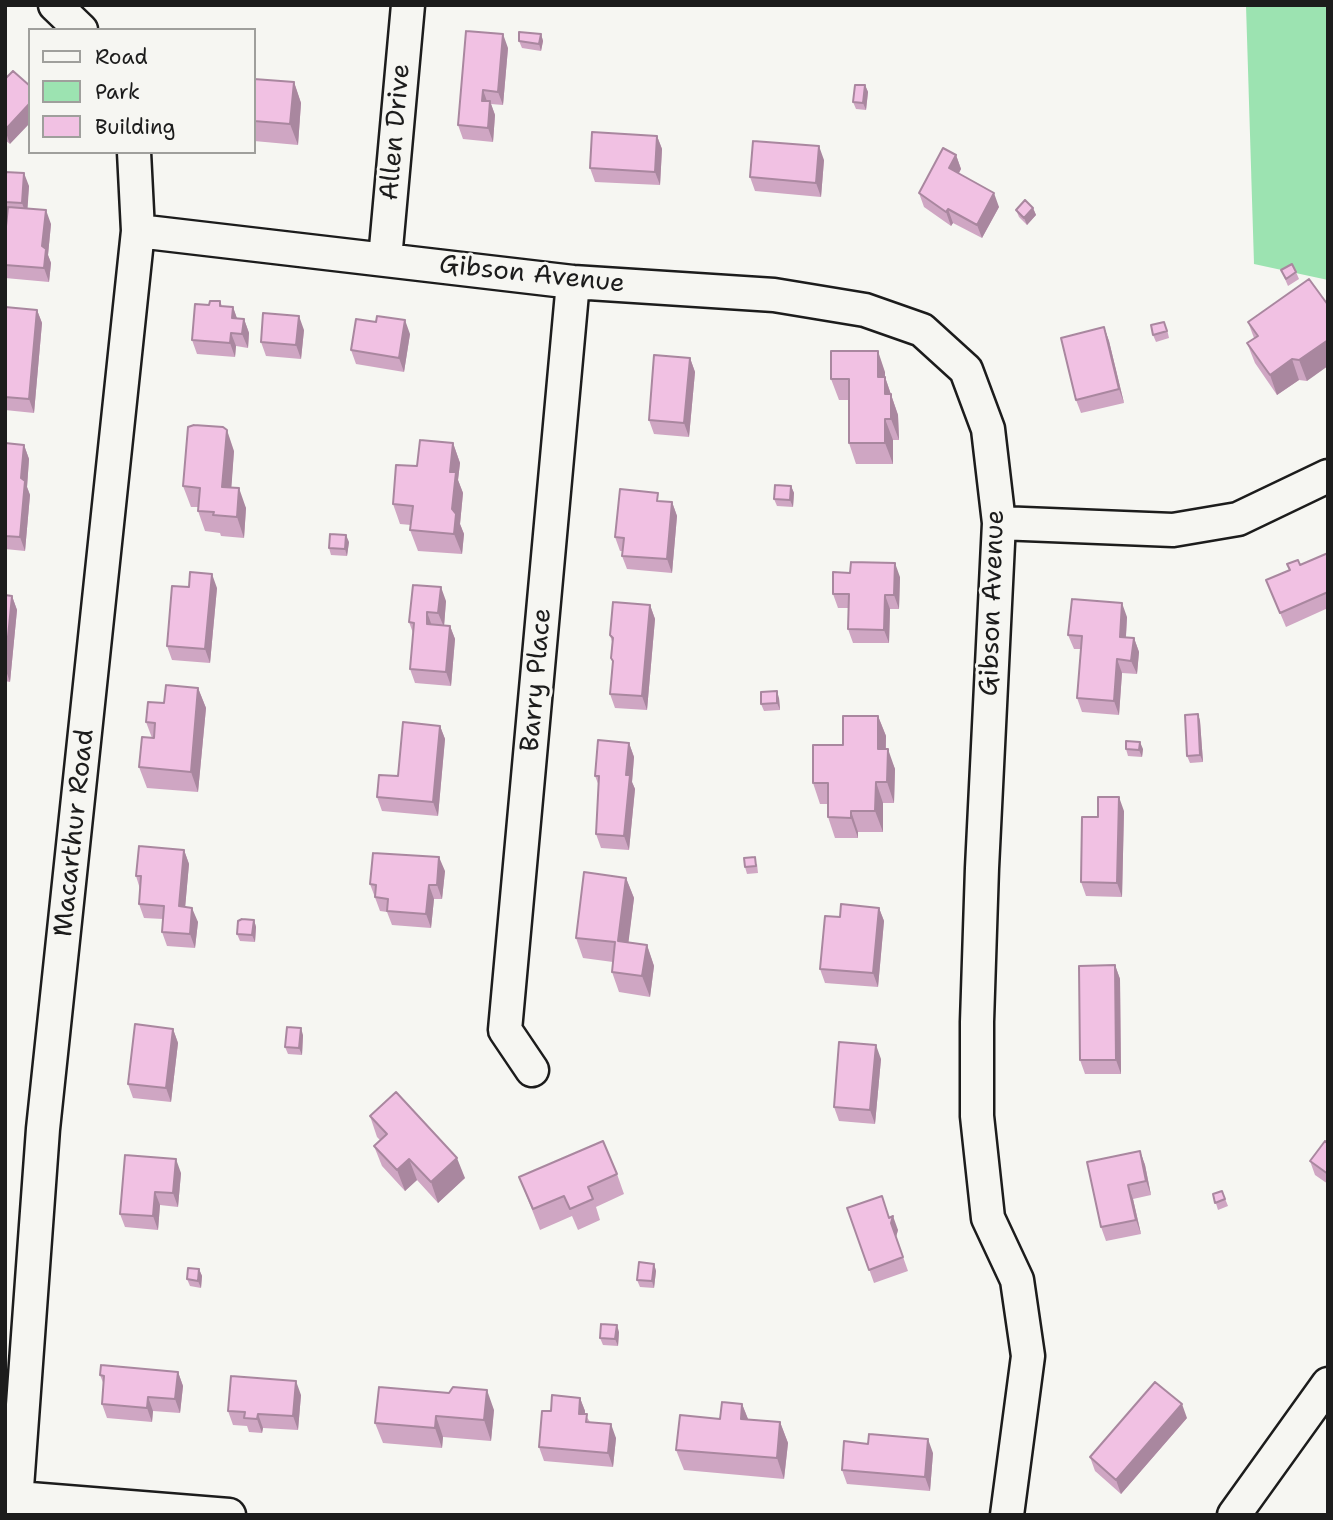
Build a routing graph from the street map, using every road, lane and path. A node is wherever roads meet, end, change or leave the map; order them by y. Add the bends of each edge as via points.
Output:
1 (55, 5) edge
2 (408, 5) edge
3 (79, 28) edge
4 (134, 154) edge
5 (138, 231) junction
6 (385, 259) junction
7 (573, 282) junction
8 (1328, 476) edge
9 (999, 523) junction
10 (533, 1070) dead end
11 (1328, 1384) edge
12 (12, 1503) edge
13 (229, 1515) edge
14 (1007, 1515) edge
15 (1234, 1515) edge

1 - 3 street
2 - 6 street, Allen Drive
4 - 5 street, Macarthur Road
5 - 6 street, Gibson Avenue
5 - 12 street, Macarthur Road via 44,1129
6 - 7 street, Gibson Avenue
7 - 9 street, Gibson Avenue via 774,295 865,310 922,330 966,370 988,429
7 - 10 street, Barry Place via 505,1030
8 - 9 street via 1238,520 1173,530
9 - 14 street, Gibson Avenue via 981,882 977,1116 988,1218 1017,1280 1028,1356
11 - 15 street
12 - 13 street

